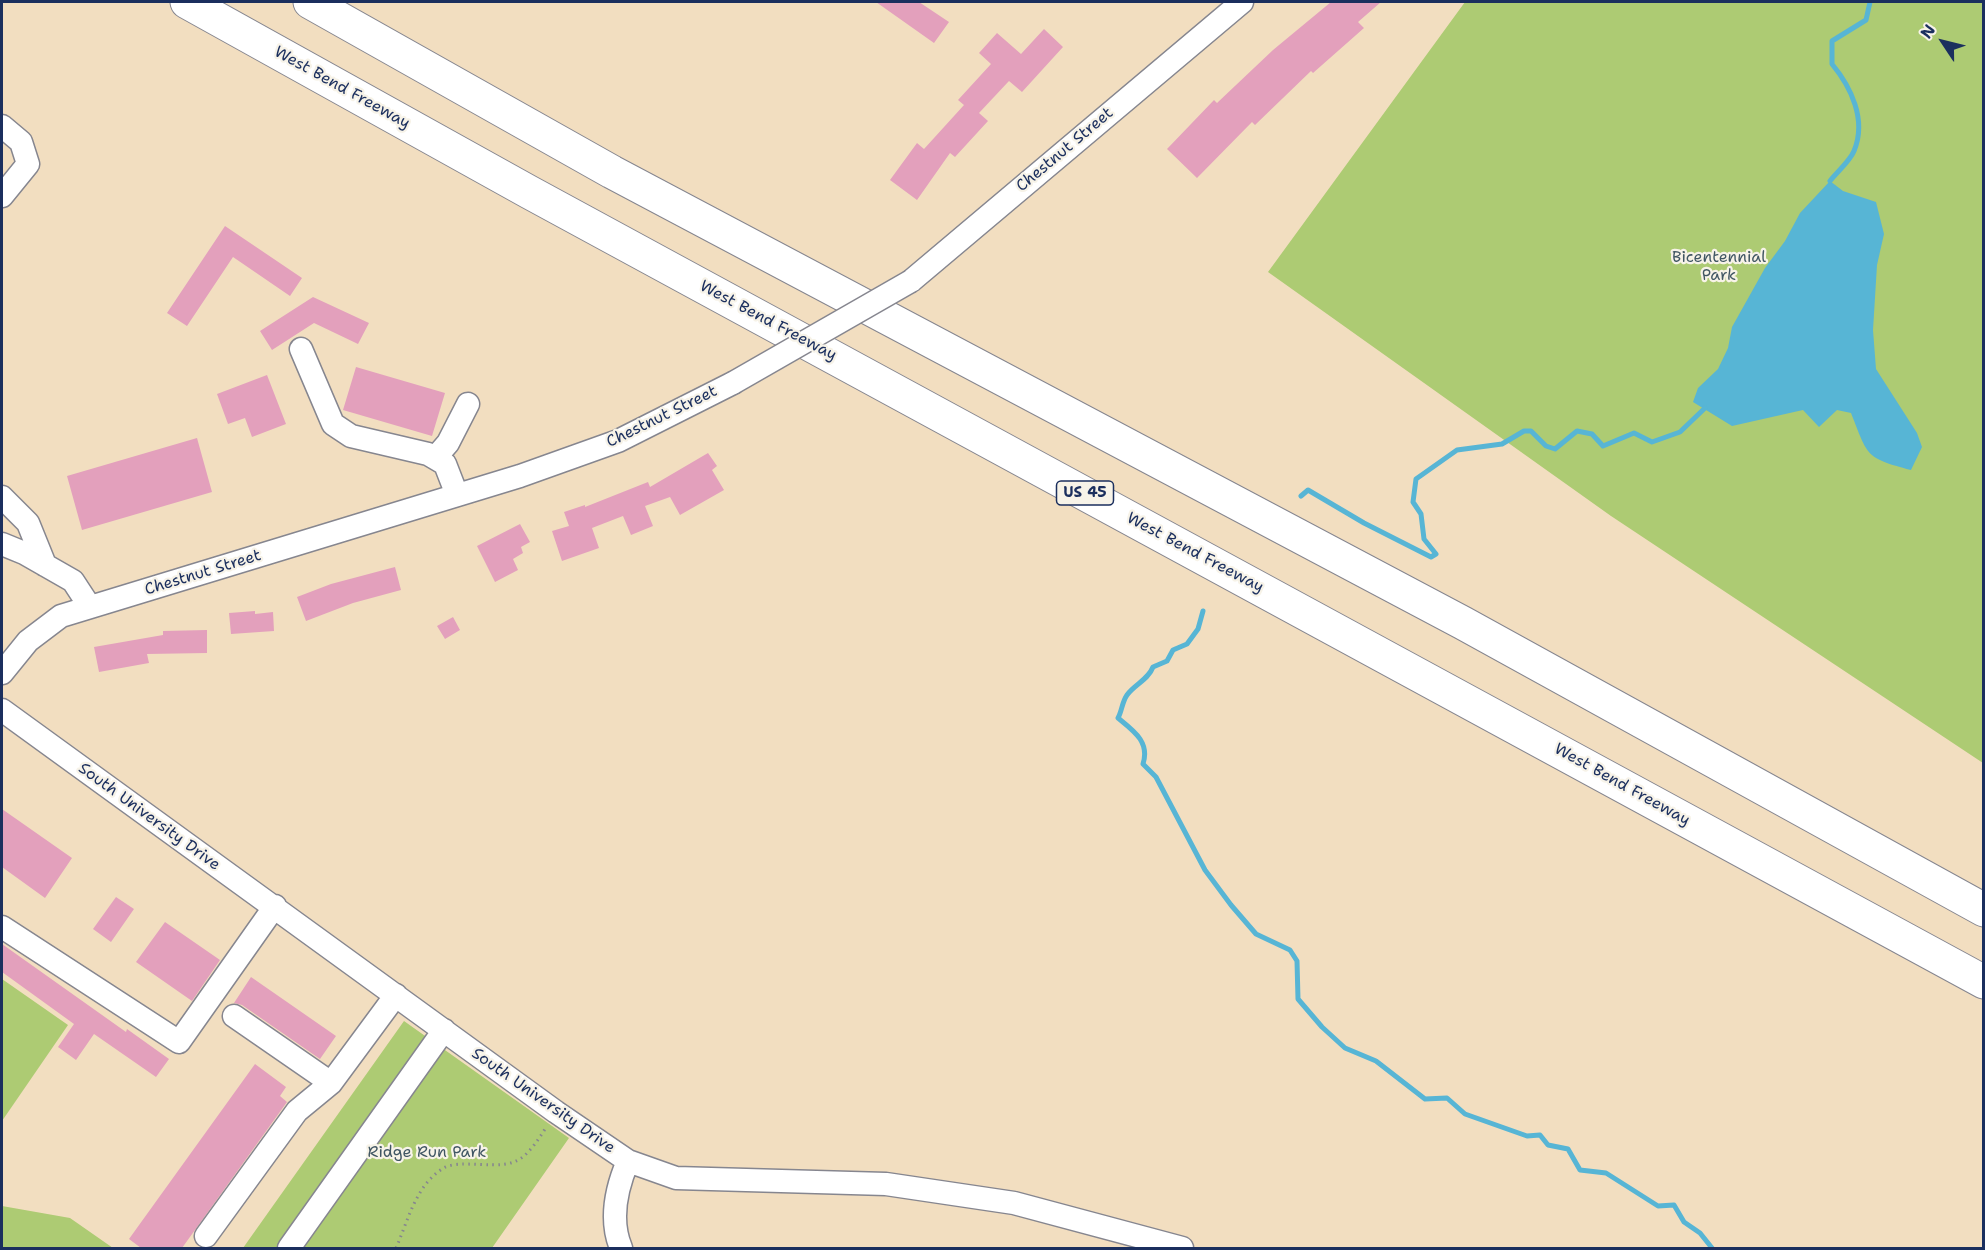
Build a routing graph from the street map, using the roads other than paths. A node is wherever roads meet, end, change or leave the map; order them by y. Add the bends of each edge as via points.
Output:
1 (187, 2) edge
2 (310, 2) edge
3 (1242, 2) edge
4 (2, 126) edge
5 (2, 196) edge
6 (302, 349) dead end
7 (468, 404) dead end
8 (435, 458) junction
9 (457, 495) junction
10 (2, 497) edge
11 (2, 544) edge
12 (45, 565) junction
13 (90, 607) junction
14 (2, 673) edge
15 (2, 711) edge
16 (274, 906) junction
17 (1983, 910) edge
18 (2, 927) edge
19 (1983, 982) edge
20 (396, 995) junction
21 (234, 1016) dead end
22 (444, 1030) junction
23 (331, 1083) junction
24 (628, 1161) junction
25 (206, 1236) dead end
26 (288, 1248) edge
27 (621, 1248) edge
28 (1182, 1248) edge

1 - 19 highway, West Bend Freeway / US 45
2 - 17 highway via 612,172 1463,623
3 - 9 street, Chestnut Street, bridge via 911,281 733,382 618,441
4 - 5 street via 21,142 28,164
6 - 8 street via 333,424 351,436
7 - 8 street
8 - 9 street via 445,464
9 - 13 street, Chestnut Street
10 - 12 street via 28,523
11 - 12 street
12 - 13 street via 73,581
13 - 14 street, Chestnut Street via 61,616 28,641
15 - 16 street, South University Drive
16 - 18 street via 179,1042
16 - 20 street, South University Drive
20 - 22 street, South University Drive
20 - 23 street
21 - 23 street
22 - 24 street, South University Drive
22 - 26 street
23 - 25 street via 297,1111
24 - 27 street via 617,1188 615,1212
24 - 28 street, South University Drive via 676,1178 886,1184 1014,1203

